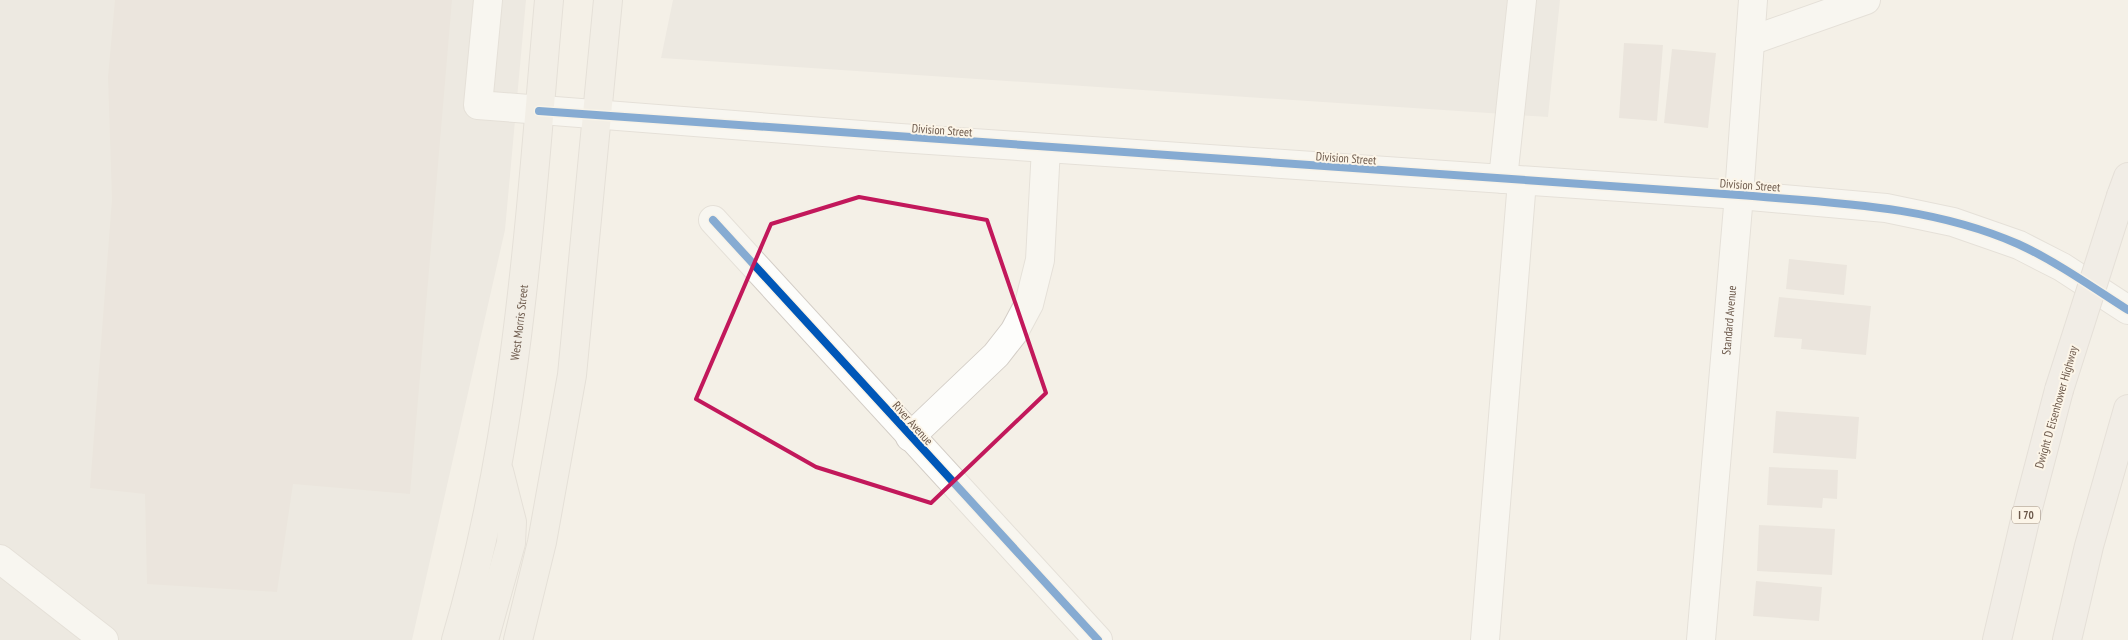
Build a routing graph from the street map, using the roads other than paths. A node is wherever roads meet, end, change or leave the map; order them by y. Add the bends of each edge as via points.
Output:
1 (488, 0) edge
2 (549, 0) edge
3 (608, 0) edge
4 (1522, 0) edge
5 (1753, 0) edge
6 (1866, 0) edge
7 (1750, 41) junction
8 (539, 111) junction
9 (598, 116) junction
10 (1046, 148) junction
11 (1512, 180) junction
12 (2125, 187) edge
13 (1739, 195) junction
14 (713, 220) dead end
15 (2128, 310) edge
16 (2124, 420) edge
17 (910, 437) junction
18 (497, 465) junction
19 (0, 559) edge
20 (104, 640) edge
21 (456, 640) edge
22 (484, 640) edge
23 (518, 640) edge
24 (1098, 640) edge
25 (1485, 640) edge
26 (1701, 640) edge
27 (1997, 640) edge
28 (2067, 640) edge

1 - 8 street, Division Street via 478,105
2 - 8 main road, West Morris Street
3 - 9 main road
4 - 11 street
5 - 7 street, Standard Avenue
6 - 7 street
7 - 13 street, Standard Avenue
8 - 9 street, Division Street
8 - 18 main road, West Morris Street via 520,321
9 - 10 street, Division Street
9 - 23 main road via 572,375 542,542
10 - 11 street, Division Street
10 - 17 street via 1040,260 1028,304 1014,332 996,355
11 - 13 street, Division Street
11 - 25 street
12 - 27 highway, Dwight D Eisenhower Highway / I 70, bridge via 2059,390
13 - 15 street, Division Street via 1886,208 1953,222 2043,256
13 - 26 street, Standard Avenue
14 - 17 street, River Avenue
16 - 28 highway
17 - 24 street, River Avenue
18 - 21 main road, West Morris Street
18 - 22 main road via 512,522 511,543
19 - 20 street

